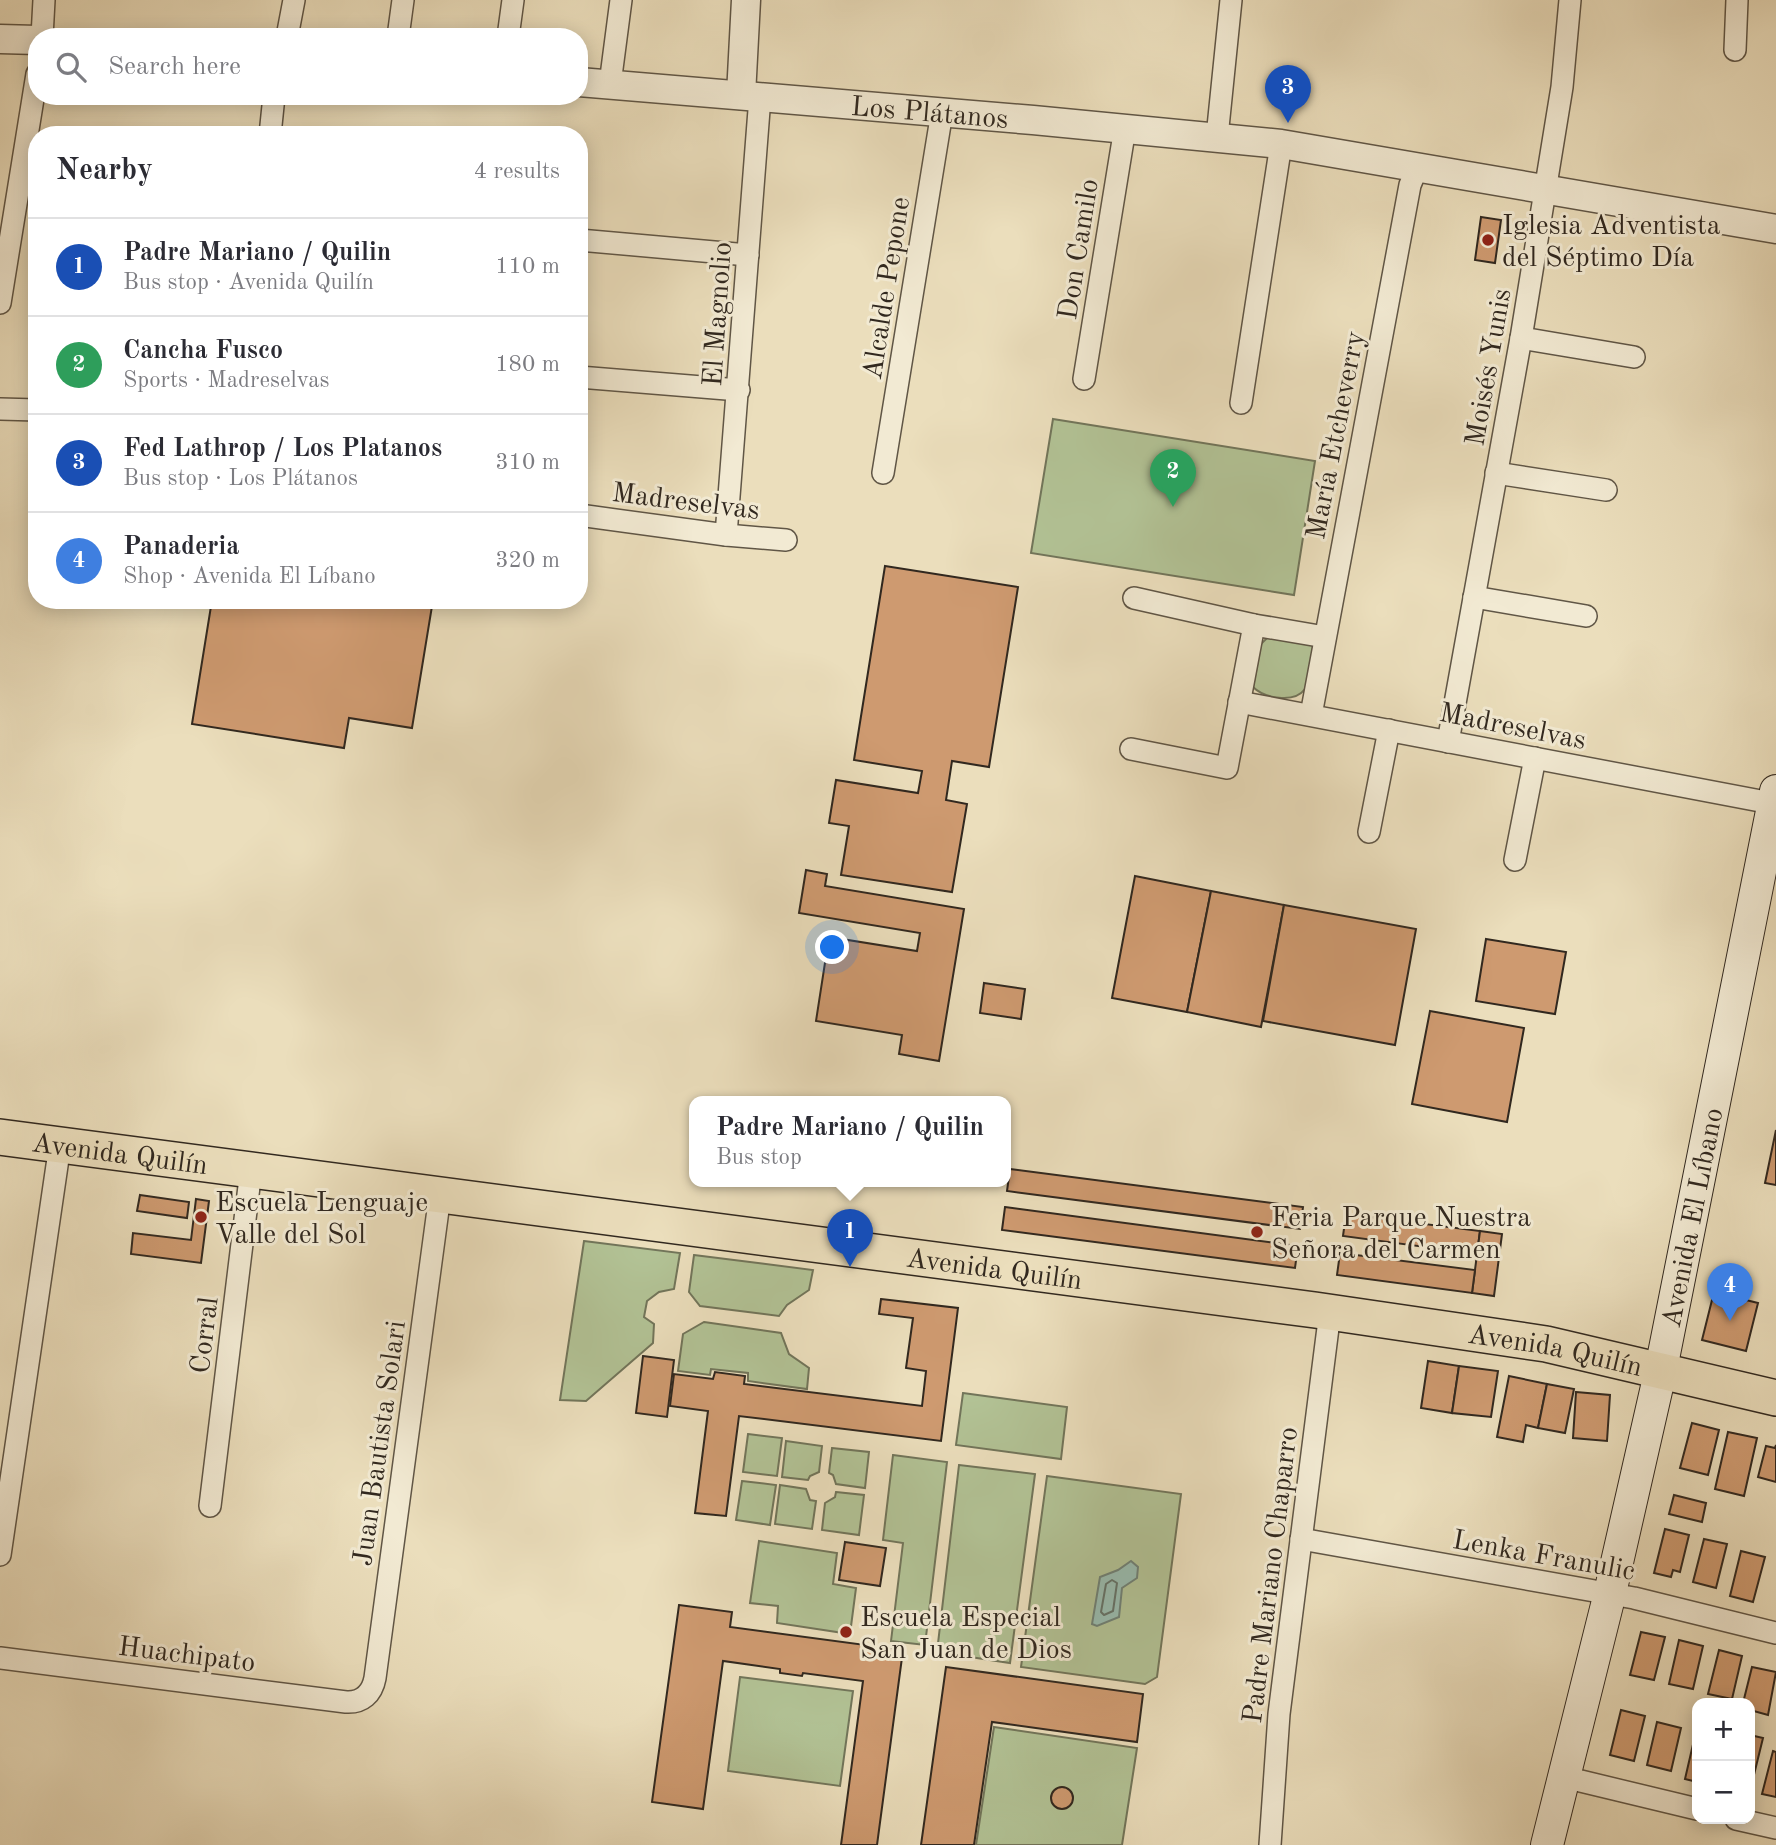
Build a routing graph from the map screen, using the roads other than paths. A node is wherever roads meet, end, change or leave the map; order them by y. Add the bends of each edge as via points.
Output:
1 (44, 0) edge
2 (294, 0) edge
3 (402, 0) edge
4 (513, 0) edge
5 (621, 0) edge
6 (746, 0) edge
7 (1231, 0) edge
8 (1570, 0) edge
9 (1737, 0) edge
10 (42, 28) edge
11 (289, 28) edge
12 (399, 28) edge
13 (509, 28) edge
14 (0, 39) edge
15 (28, 40) edge
16 (1735, 50) dead end
17 (588, 83) edge
18 (610, 84) junction
19 (751, 96) junction
20 (32, 105) edge
21 (273, 105) edge
22 (942, 112) junction
23 (29, 126) edge
24 (271, 126) edge
25 (1125, 128) junction
26 (28, 130) edge
27 (1217, 137) junction
28 (1281, 144) junction
29 (1418, 166) junction
30 (1545, 190) junction
31 (1776, 229) edge
32 (588, 241) edge
33 (748, 255) junction
34 (0, 303) edge
35 (1521, 338) junction
36 (1634, 357) dead end
37 (588, 378) edge
38 (1084, 379) dead end
39 (738, 390) junction
40 (1241, 403) dead end
41 (0, 409) edge
42 (28, 410) edge
43 (883, 473) dead end
44 (1496, 474) junction
45 (1606, 490) dead end
46 (588, 516) edge
47 (726, 535) junction
48 (786, 540) dead end
49 (1474, 597) junction
50 (1134, 598) dead end
51 (1586, 616) dead end
52 (1254, 625) junction
53 (1325, 637) junction
54 (1239, 702) junction
55 (1311, 715) junction
56 (1390, 730) junction
57 (1448, 742) junction
58 (1132, 749) dead end
59 (1535, 758) junction
60 (1775, 799) edge
61 (1369, 832) dead end
62 (1516, 860) dead end
63 (0, 1137) edge
64 (60, 1145) junction
65 (251, 1170) junction
66 (440, 1195) junction
67 (1330, 1312) junction
68 (1661, 1369) junction
69 (1776, 1398) edge
70 (210, 1506) dead end
71 (1301, 1539) junction
72 (0, 1555) edge
73 (1610, 1593) junction
74 (1776, 1633) edge
75 (0, 1658) edge
76 (366, 1696) joint
77 (1564, 1777) junction
78 (1692, 1808) edge
79 (1755, 1823) edge
80 (1776, 1828) edge
81 (1270, 1845) edge
82 (1547, 1845) edge
83 (1771, 1845) edge

1 - 10 street
2 - 11 street
3 - 12 street
4 - 13 street
5 - 18 street
6 - 19 street
7 - 27 street
8 - 30 street, Moisés Yunis
9 - 16 street
14 - 15 street
17 - 18 street, Los Plátanos
18 - 19 street, Los Plátanos
19 - 22 street, Los Plátanos
19 - 33 street, El Magnolio
20 - 23 street
21 - 24 street
22 - 25 street, Los Plátanos
22 - 43 street, Alcalde Pepone
25 - 27 street, Los Plátanos
25 - 38 street, Don Camilo
26 - 34 street
27 - 28 street, Los Plátanos
28 - 29 street, Los Plátanos
28 - 40 street
29 - 30 street, Los Plátanos
29 - 53 street, María Etcheverry via 1410,185
30 - 31 street, Los Plátanos
30 - 35 street, Moisés Yunis
32 - 33 street
33 - 39 street, El Magnolio
35 - 36 street
35 - 44 street, Moisés Yunis
37 - 39 street
39 - 47 street, El Magnolio
41 - 42 street
44 - 45 street
44 - 49 street, Moisés Yunis
46 - 47 street, Madreselvas
47 - 48 street, Madreselvas
49 - 51 street
49 - 57 street, Moisés Yunis
50 - 52 street
52 - 53 street
52 - 54 street
53 - 55 street, María Etcheverry
54 - 55 street, Madreselvas
54 - 58 street via 1227,768
55 - 56 street, Madreselvas
56 - 57 street, Madreselvas
56 - 61 street
57 - 59 street, Madreselvas
59 - 60 street, Madreselvas
59 - 62 street
60 - 68 main road, Avenida El Líbano
63 - 64 main road, Avenida Quilín
64 - 65 main road, Avenida Quilín
64 - 72 street
65 - 66 main road, Avenida Quilín
65 - 70 street, Corral
66 - 67 main road, Avenida Quilín
66 - 76 street, Juan Bautista Solari via 375,1678
67 - 68 main road, Avenida Quilín via 1546,1344
67 - 71 street, Padre Mariano Chaparro
68 - 69 main road, Avenida Quilín
68 - 73 main road, Avenida El Líbano
71 - 73 street, Lenka Franulic
71 - 81 street, Padre Mariano Chaparro via 1278,1726
73 - 74 street, Lenka Franulic
73 - 77 main road, Avenida El Líbano
75 - 76 street, Huachipato via 346,1702
77 - 78 street
77 - 82 main road, Avenida El Líbano
79 - 80 street
80 - 83 street

